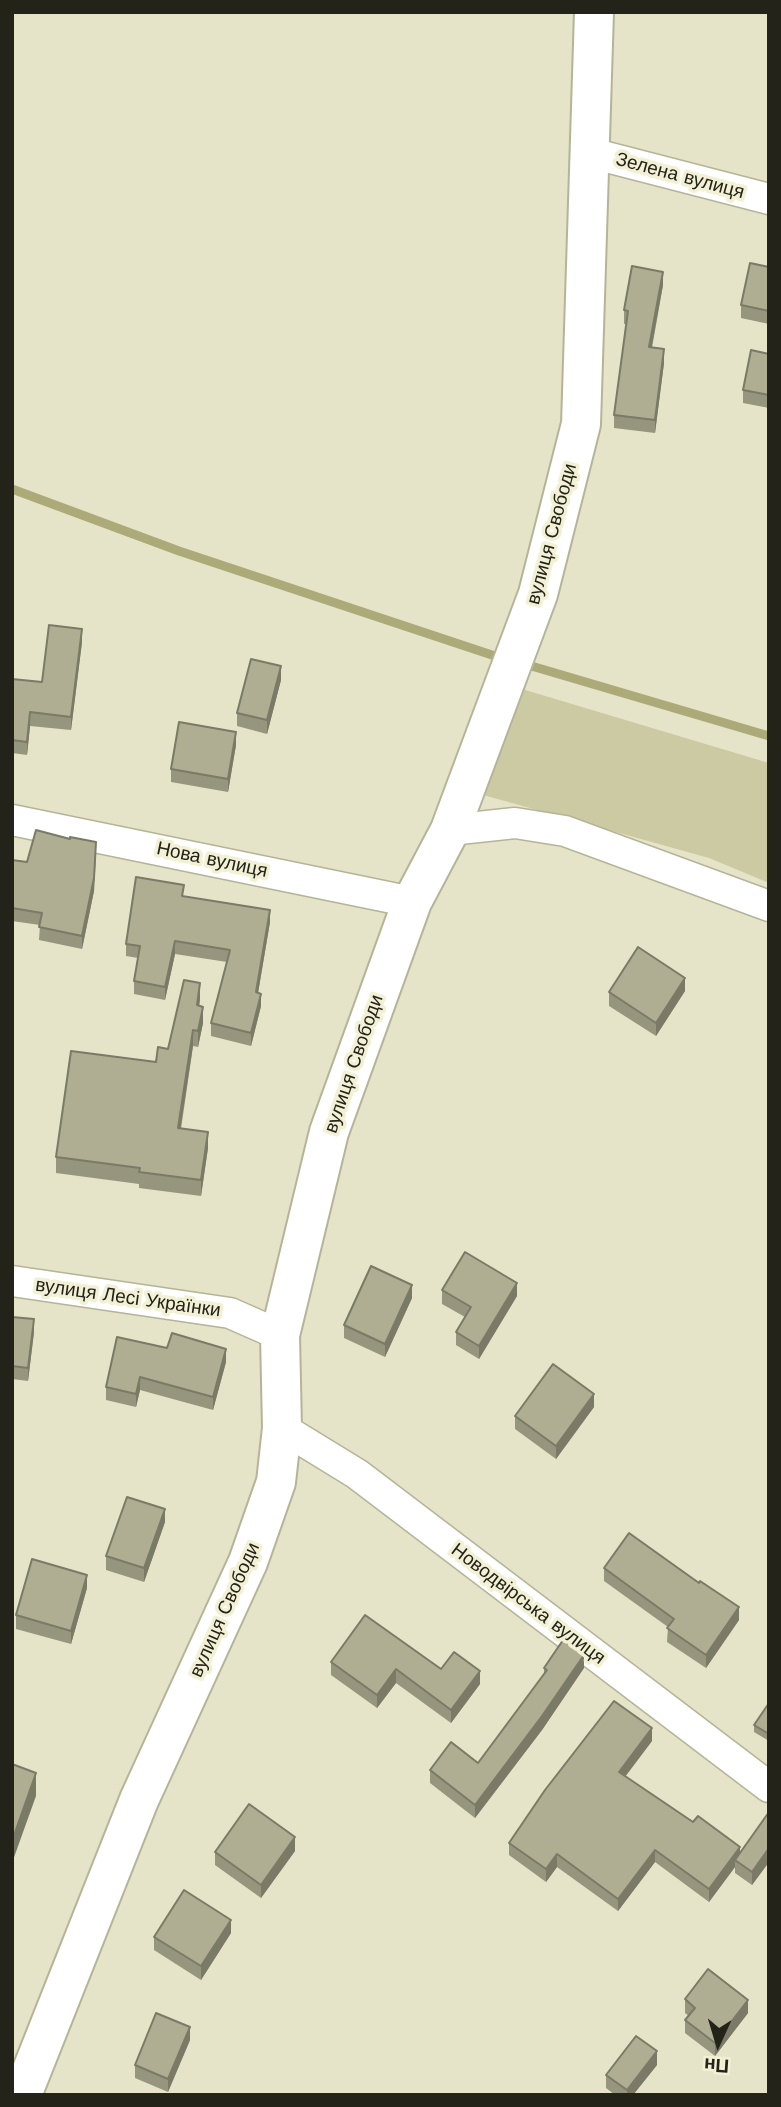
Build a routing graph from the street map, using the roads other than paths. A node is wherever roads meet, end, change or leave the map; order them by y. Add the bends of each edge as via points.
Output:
1 (594, 12) edge
2 (591, 153) junction
3 (769, 199) edge
4 (12, 820) edge
5 (450, 830) junction
6 (412, 902) junction
7 (769, 906) edge
8 (12, 1281) edge
9 (281, 1335) junction
10 (282, 1428) junction
11 (769, 1787) edge
12 (22, 2095) edge

1 - 2 main road, вулиця Свободи
2 - 3 street, Зелена вулиця
2 - 5 main road, вулиця Свободи via 581,424 538,594
4 - 6 street, Нова вулиця
5 - 6 main road, вулиця Свободи
5 - 7 street via 515,823 565,831
6 - 9 main road, вулиця Свободи via 329,1132
8 - 9 street, вулиця Лесі Українки via 230,1313
9 - 10 main road, вулиця Свободи
10 - 11 street, Новодвірська вулиця via 357,1474
10 - 12 main road, вулиця Свободи via 276,1482 248,1562 139,1800

